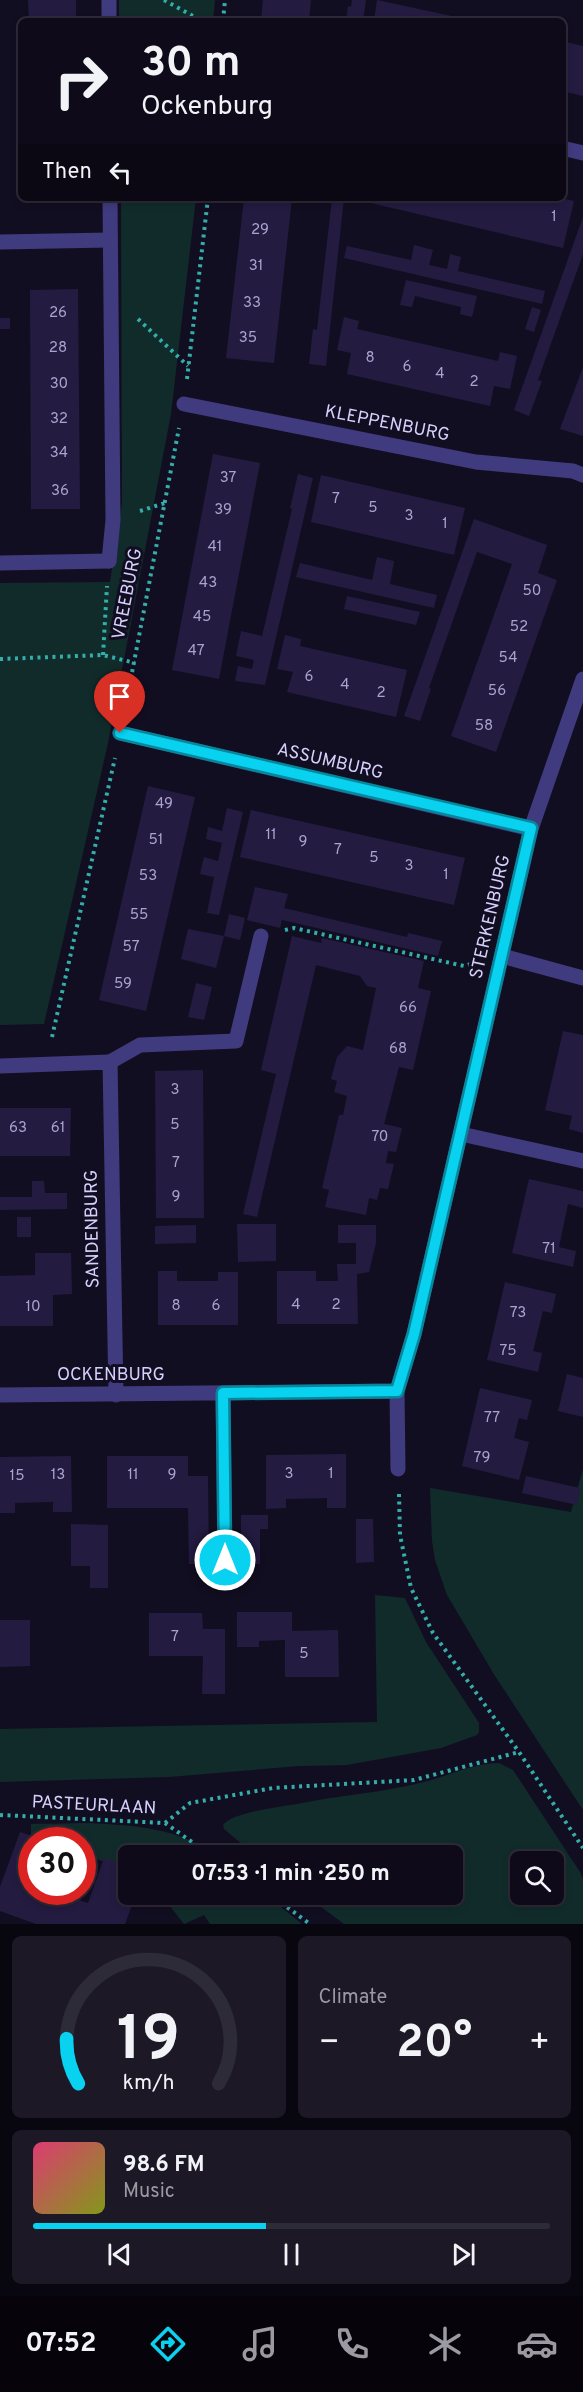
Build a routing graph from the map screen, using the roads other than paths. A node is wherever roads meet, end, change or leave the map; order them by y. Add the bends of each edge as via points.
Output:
1 (109, 0) edge
2 (109, 18) edge
3 (566, 149) edge
4 (583, 153) edge
5 (110, 201) edge
6 (111, 240) junction
7 (0, 242) edge
8 (184, 404) road end
9 (583, 475) edge
10 (0, 563) edge
11 (583, 679) edge
12 (120, 733) road end
13 (531, 828) junction
14 (261, 936) road end
15 (502, 956) junction
16 (583, 978) edge
17 (110, 1062) junction
18 (0, 1066) edge
19 (460, 1134) junction
20 (583, 1161) edge
21 (397, 1391) junction
22 (223, 1393) junction
23 (0, 1395) edge
24 (116, 1395) junction
25 (398, 1469) road end
26 (225, 1560) dead end

1 - 2 street
3 - 4 street
5 - 6 street, VREEBURG
6 - 7 street
6 - 10 street, VREEBURG via 109,561
8 - 9 street, KLEPPENBURG via 476,462
11 - 13 street, STERKENBURG
12 - 13 street, ASSUMBURG
13 - 15 street, STERKENBURG
14 - 17 street via 236,1041 140,1045
15 - 16 street
15 - 19 street, STERKENBURG
17 - 18 street
17 - 24 street, SANDENBURG
19 - 20 street
19 - 21 street, STERKENBURG
21 - 22 street, OCKENBURG
21 - 25 street, STERKENBURG
22 - 24 street, OCKENBURG
22 - 26 street
23 - 24 street, OCKENBURG

